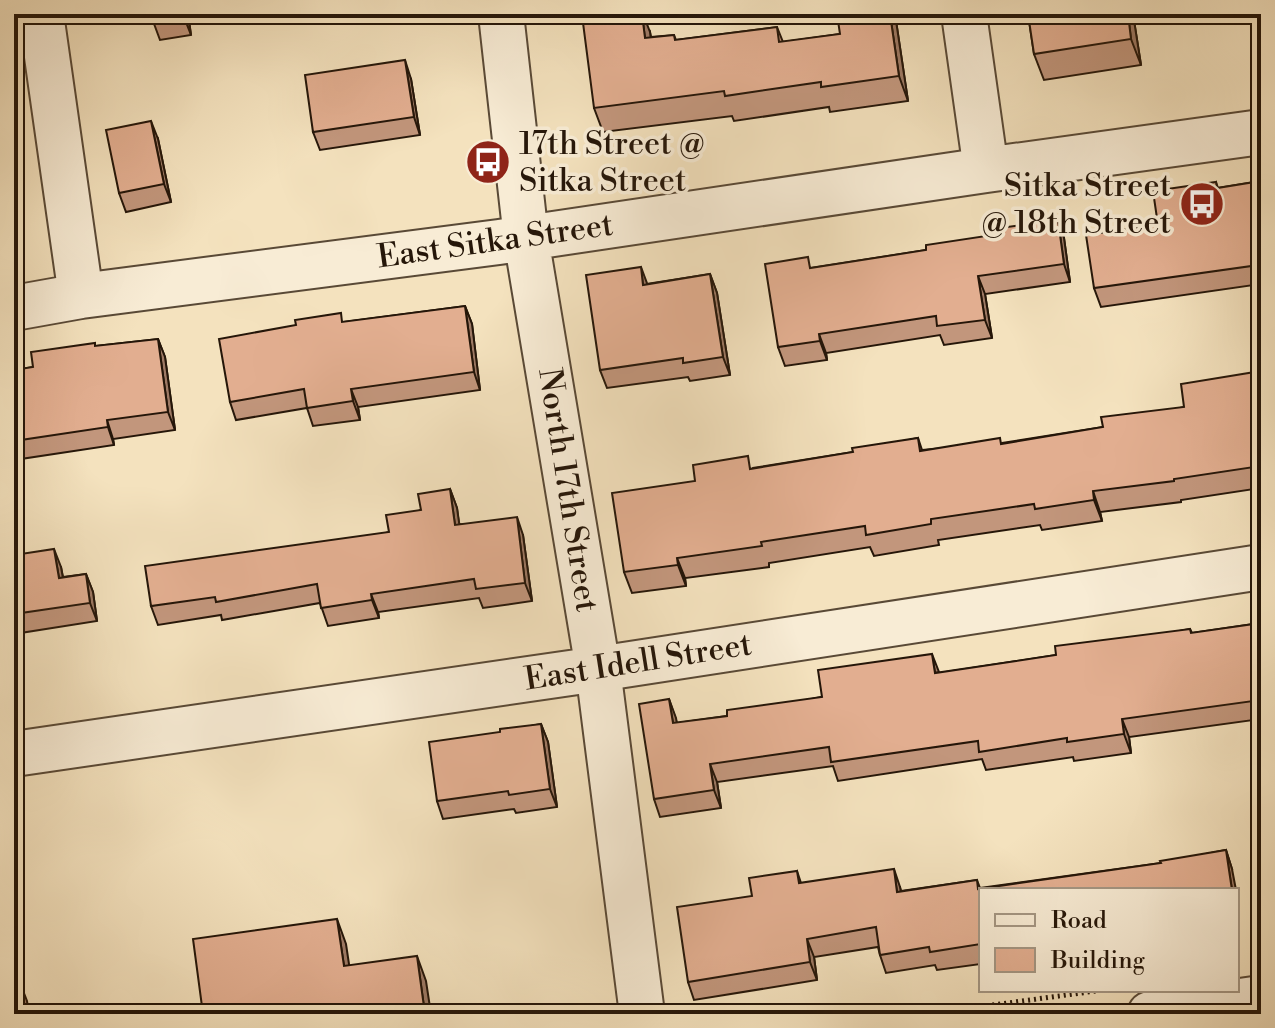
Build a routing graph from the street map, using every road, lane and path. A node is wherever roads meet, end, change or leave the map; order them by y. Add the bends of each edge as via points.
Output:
1 (41, 14) edge
2 (501, 14) edge
3 (964, 14) edge
4 (1261, 132) edge
5 (986, 170) junction
6 (526, 238) junction
7 (81, 296) junction
8 (14, 308) edge
9 (1261, 567) edge
10 (598, 669) junction
11 (14, 754) edge
12 (1088, 992) edge
13 (1261, 998) edge
14 (642, 1014) edge
15 (927, 1014) edge
16 (1150, 1014) edge

1 - 7 street
2 - 6 street, North 17th Street
3 - 5 street
4 - 5 street, East Sitka Street
5 - 6 street, East Sitka Street
6 - 7 street, East Sitka Street
6 - 10 street, North 17th Street
7 - 8 street, East Sitka Street
9 - 10 street, East Idell Street
10 - 11 street, East Idell Street
10 - 14 street, North 17th Street
12 - 15 path
13 - 16 street

